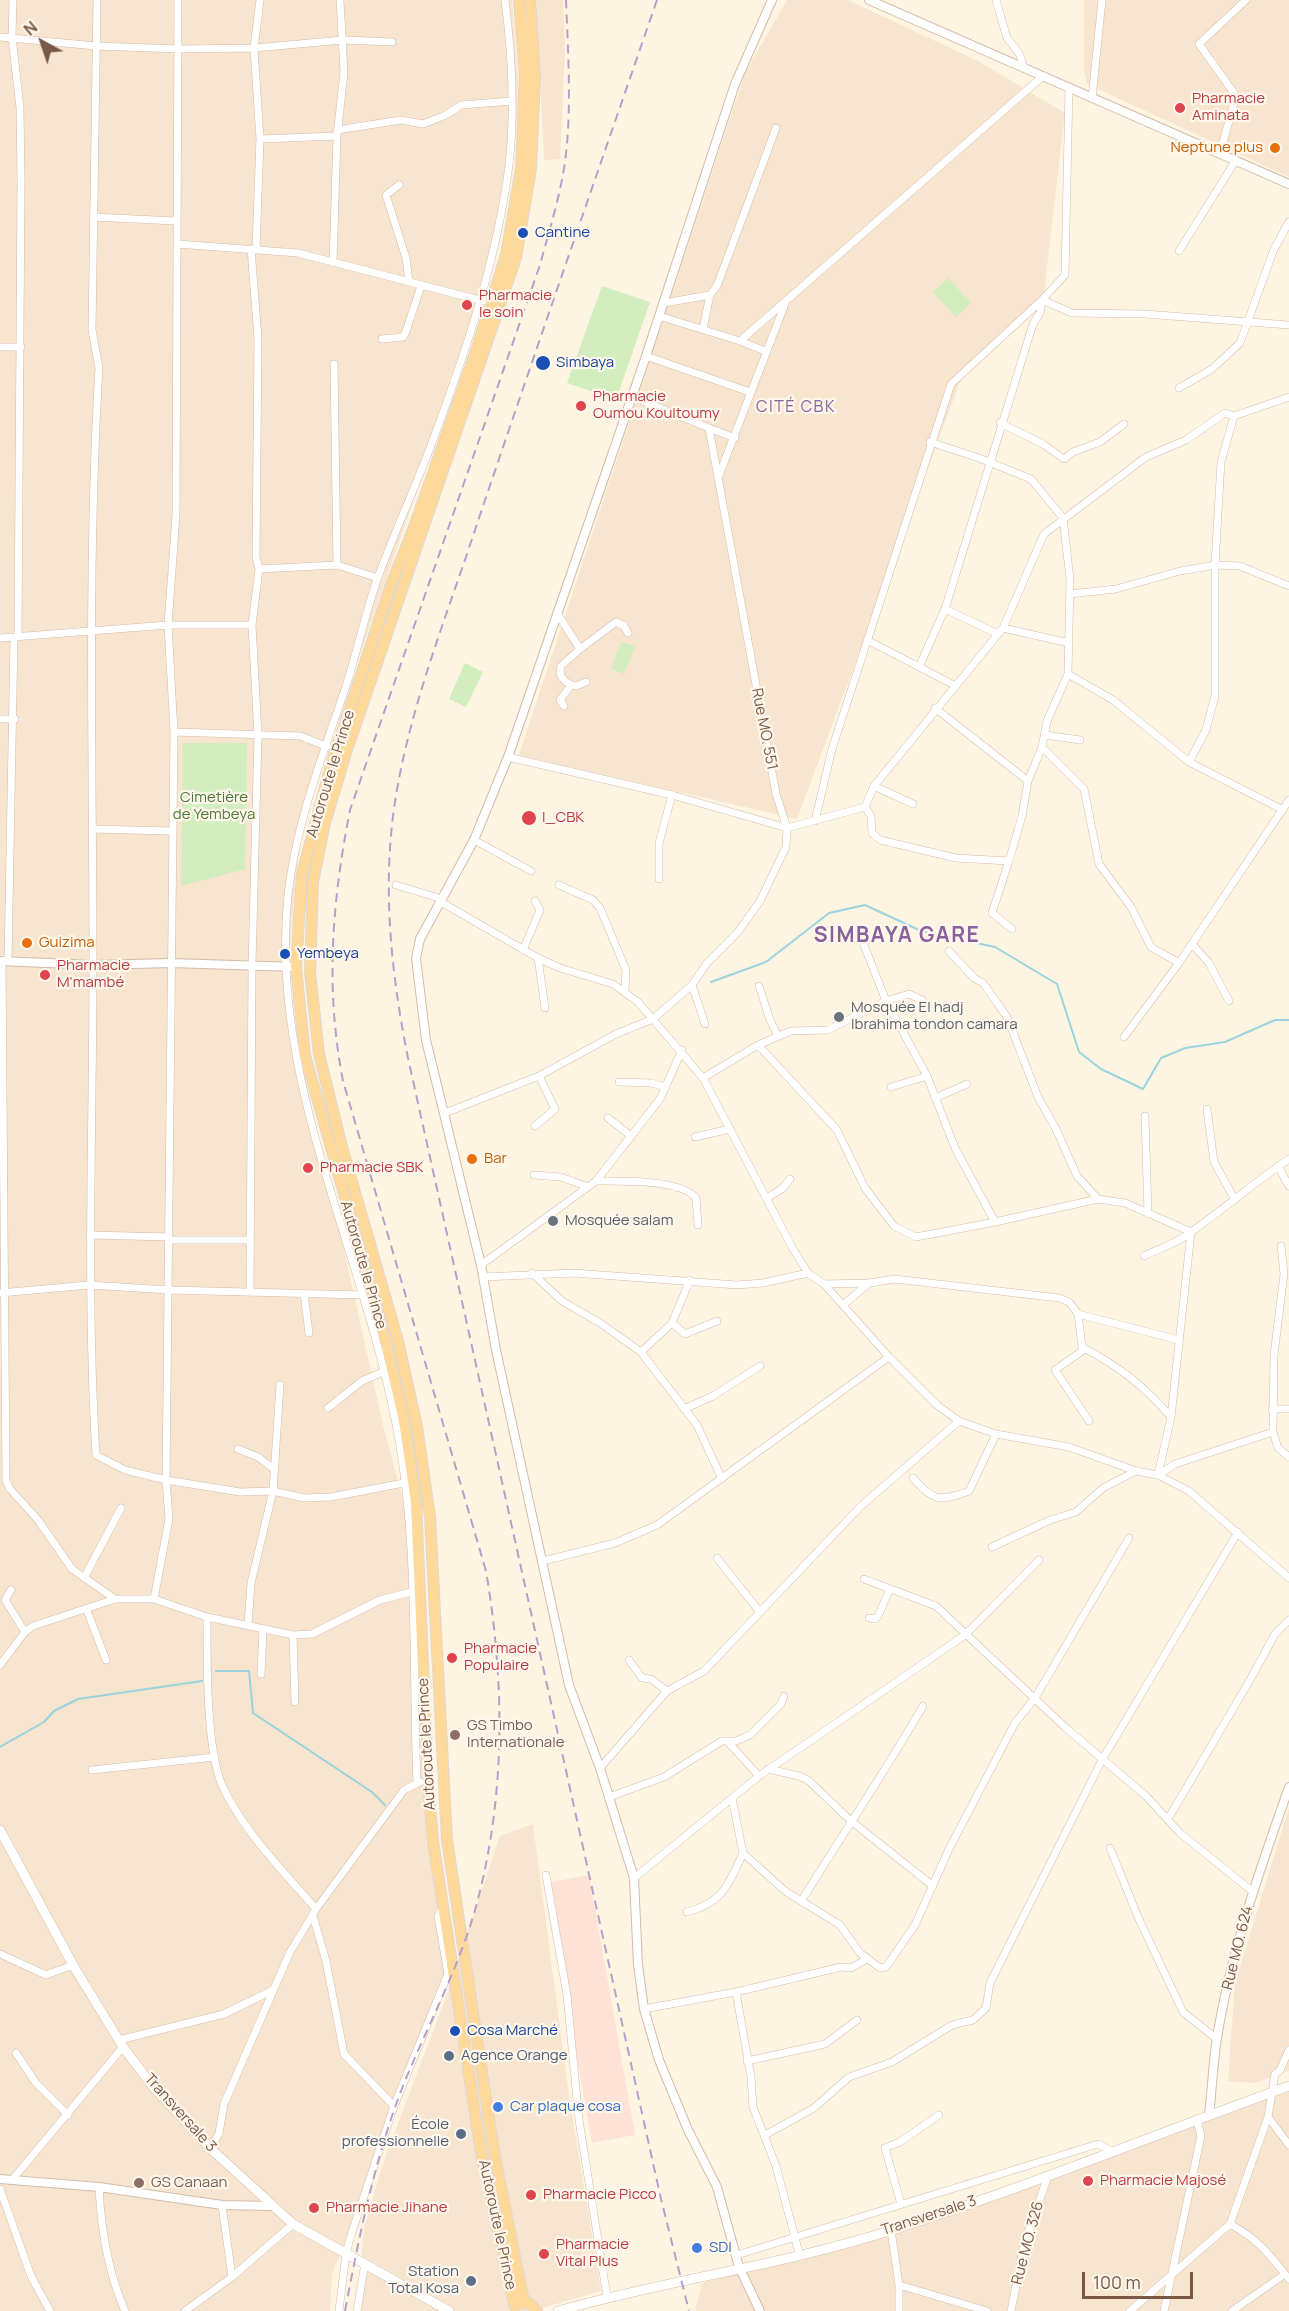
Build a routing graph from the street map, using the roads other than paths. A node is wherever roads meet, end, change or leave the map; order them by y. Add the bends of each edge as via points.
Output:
1 (13, 0) edge
2 (97, 0) edge
3 (178, 0) edge
4 (260, 0) edge
5 (340, 0) edge
6 (505, 0) edge
7 (519, 0) edge
8 (530, 0) edge
9 (772, 0) edge
10 (869, 0) edge
11 (996, 0) edge
12 (1102, 0) edge
13 (1246, 0) edge
14 (12, 37) junction
15 (0, 38) edge
16 (342, 40) junction
17 (392, 42) dead end
18 (96, 46) junction
19 (254, 48) junction
20 (179, 49) junction
21 (1024, 67) junction
22 (1043, 76) junction
23 (1069, 88) junction
24 (1092, 98) junction
25 (512, 101) junction
26 (776, 128) dead end
27 (337, 133) junction
28 (260, 139) junction
29 (1220, 153) junction
30 (1236, 160) junction
31 (1289, 184) edge
32 (399, 185) dead end
33 (93, 217) junction
34 (177, 221) junction
35 (1289, 222) edge
36 (177, 244) junction
37 (254, 249) junction
38 (1179, 251) dead end
39 (333, 263) junction
40 (408, 282) junction
41 (421, 285) junction
42 (710, 295) junction
43 (788, 299) junction
44 (1042, 300) junction
45 (486, 302) junction
46 (664, 303) junction
47 (659, 316) junction
48 (1248, 321) junction
49 (1289, 325) edge
50 (703, 329) junction
51 (382, 339) dead end
52 (740, 341) junction
53 (0, 347) edge
54 (21, 347) junction
55 (765, 351) junction
56 (646, 356) junction
57 (334, 364) dead end
58 (1179, 388) dead end
59 (750, 392) junction
60 (631, 396) junction
61 (1289, 397) edge
62 (1234, 416) junction
63 (1000, 423) junction
64 (1124, 424) dead end
65 (709, 428) junction
66 (735, 438) junction
67 (930, 442) junction
68 (438, 444) junction
69 (988, 461) junction
70 (717, 481) junction
71 (1063, 518) junction
72 (337, 565) junction
73 (1215, 565) junction
74 (259, 569) junction
75 (378, 578) junction
76 (1289, 586) edge
77 (1070, 594) junction
78 (945, 609) junction
79 (557, 613) junction
80 (168, 625) junction
81 (252, 625) junction
82 (91, 629) junction
83 (1000, 631) junction
84 (628, 633) dead end
85 (16, 637) junction
86 (0, 638) edge
87 (869, 640) junction
88 (1070, 643) junction
89 (580, 649) junction
90 (919, 667) junction
91 (1068, 674) junction
92 (586, 682) dead end
93 (571, 685) junction
94 (954, 685) junction
95 (564, 706) dead end
96 (935, 708) junction
97 (0, 719) edge
98 (15, 719) junction
99 (174, 732) junction
100 (258, 735) junction
101 (1045, 735) junction
102 (1080, 740) dead end
103 (325, 746) junction
104 (1042, 747) junction
105 (336, 750) junction
106 (508, 757) junction
107 (1189, 762) junction
108 (1028, 781) junction
109 (874, 786) junction
110 (672, 795) junction
111 (1289, 800) edge
112 (913, 804) dead end
113 (865, 807) junction
114 (1282, 810) junction
115 (815, 821) junction
116 (787, 828) junction
117 (93, 829) junction
118 (171, 831) junction
119 (474, 840) junction
120 (1009, 861) junction
121 (531, 871) dead end
122 (659, 879) dead end
123 (396, 885) dead end
124 (559, 885) dead end
125 (441, 901) junction
126 (535, 901) dead end
127 (1012, 929) dead end
128 (1192, 944) junction
129 (864, 945) dead end
130 (524, 950) junction
131 (949, 951) dead end
132 (538, 958) junction
133 (4, 961) edge
134 (171, 963) junction
135 (1179, 963) junction
136 (93, 965) junction
137 (252, 965) junction
138 (284, 966) junction
139 (296, 967) junction
140 (692, 985) junction
141 (759, 986) dead end
142 (625, 990) junction
143 (886, 1001) junction
144 (1229, 1001) dead end
145 (545, 1008) dead end
146 (928, 1009) dead end
147 (653, 1019) junction
148 (705, 1024) dead end
149 (778, 1036) junction
150 (1124, 1037) dead end
151 (758, 1045) junction
152 (682, 1050) junction
153 (540, 1076) junction
154 (927, 1076) junction
155 (703, 1078) junction
156 (619, 1082) dead end
157 (967, 1084) dead end
158 (666, 1087) junction
159 (891, 1087) dead end
160 (935, 1098) junction
161 (1207, 1109) dead end
162 (445, 1113) junction
163 (1145, 1116) dead end
164 (608, 1118) dead end
165 (535, 1126) dead end
166 (730, 1129) junction
167 (631, 1136) junction
168 (695, 1137) dead end
169 (1289, 1159) edge
170 (1278, 1166) junction
171 (534, 1175) dead end
172 (790, 1179) dead end
173 (596, 1181) junction
174 (1289, 1185) edge
175 (588, 1187) junction
176 (766, 1198) junction
177 (1098, 1199) junction
178 (1235, 1200) junction
179 (1148, 1214) junction
180 (995, 1222) junction
181 (698, 1225) dead end
182 (1191, 1232) junction
183 (90, 1235) junction
184 (169, 1238) junction
185 (250, 1239) junction
186 (1281, 1246) dead end
187 (1144, 1256) dead end
188 (481, 1265) junction
189 (532, 1273) junction
190 (808, 1273) junction
191 (483, 1277) junction
192 (690, 1280) junction
193 (869, 1283) junction
194 (824, 1284) junction
195 (89, 1285) junction
196 (169, 1290) junction
197 (250, 1290) junction
198 (3, 1293) edge
199 (304, 1293) junction
200 (366, 1295) junction
201 (843, 1305) junction
202 (1078, 1314) junction
203 (717, 1321) dead end
204 (672, 1323) junction
205 (309, 1333) dead end
206 (1179, 1340) junction
207 (1085, 1348) junction
208 (641, 1352) junction
209 (889, 1357) junction
210 (760, 1366) dead end
211 (385, 1371) junction
212 (280, 1384) dead end
213 (328, 1408) dead end
214 (684, 1409) junction
215 (1272, 1409) junction
216 (1289, 1409) edge
217 (1171, 1417) junction
218 (959, 1421) junction
219 (1089, 1421) dead end
220 (1273, 1432) junction
221 (996, 1434) junction
222 (238, 1449) dead end
223 (1289, 1457) edge
224 (274, 1469) junction
225 (1136, 1472) junction
226 (1158, 1475) junction
227 (913, 1478) dead end
228 (722, 1479) junction
229 (166, 1480) junction
230 (404, 1483) junction
231 (273, 1491) junction
232 (121, 1508) dead end
233 (1238, 1532) junction
234 (1128, 1538) dead end
235 (992, 1547) dead end
236 (717, 1558) dead end
237 (1039, 1560) dead end
238 (543, 1561) junction
239 (84, 1578) junction
240 (1289, 1578) edge
241 (864, 1579) dead end
242 (890, 1589) junction
243 (11, 1590) dead end
244 (411, 1592) junction
245 (115, 1599) junction
246 (154, 1599) junction
247 (86, 1608) junction
248 (759, 1611) junction
249 (207, 1617) junction
250 (869, 1618) dead end
251 (1289, 1620) edge
252 (248, 1625) junction
253 (263, 1629) junction
254 (25, 1632) junction
255 (293, 1635) junction
256 (965, 1635) junction
257 (106, 1660) dead end
258 (629, 1660) dead end
259 (0, 1665) edge
260 (261, 1674) dead end
261 (667, 1691) junction
262 (784, 1696) dead end
263 (1035, 1698) junction
264 (295, 1702) dead end
265 (923, 1706) dead end
266 (727, 1741) junction
267 (215, 1757) junction
268 (1102, 1761) junction
269 (600, 1768) junction
270 (768, 1769) junction
271 (92, 1770) dead end
272 (759, 1776) junction
273 (422, 1782) junction
274 (1289, 1787) edge
275 (609, 1797) junction
276 (732, 1798) junction
277 (1168, 1819) junction
278 (851, 1821) junction
279 (0, 1830) edge
280 (1110, 1848) dead end
281 (743, 1853) junction
282 (546, 1875) dead end
283 (634, 1878) junction
284 (933, 1886) junction
285 (1252, 1890) junction
286 (801, 1900) junction
287 (316, 1909) junction
288 (442, 1910) junction
289 (687, 1912) dead end
290 (313, 1917) junction
291 (0, 1954) edge
292 (867, 1959) junction
293 (73, 1965) junction
294 (273, 1990) junction
295 (736, 1992) junction
296 (644, 2008) junction
297 (857, 2020) dead end
298 (1217, 2038) junction
299 (121, 2044) junction
300 (1289, 2050) edge
301 (16, 2053) dead end
302 (747, 2061) junction
303 (1289, 2086) edge
304 (1270, 2093) junction
305 (394, 2106) junction
306 (68, 2115) junction
307 (939, 2115) dead end
308 (1209, 2115) junction
309 (1268, 2117) junction
310 (1197, 2121) junction
311 (765, 2135) junction
312 (1289, 2145) edge
313 (211, 2149) junction
314 (1114, 2152) junction
315 (1048, 2176) junction
316 (0, 2179) edge
317 (12, 2180) junction
318 (99, 2187) junction
319 (0, 2189) edge
320 (901, 2204) junction
321 (222, 2205) junction
322 (271, 2206) junction
323 (293, 2224) junction
324 (1230, 2224) junction
325 (891, 2230) junction
326 (796, 2237) junction
327 (346, 2253) junction
328 (800, 2253) junction
329 (737, 2255) junction
330 (365, 2263) junction
331 (739, 2267) junction
332 (232, 2277) junction
333 (1287, 2277) edge
334 (1171, 2278) junction
335 (899, 2284) junction
336 (607, 2297) junction
337 (517, 2307) edge
338 (50, 2311) edge
339 (125, 2311) edge
340 (185, 2311) edge
341 (339, 2311) edge
342 (357, 2311) edge
343 (449, 2311) edge
344 (537, 2311) edge
345 (558, 2311) edge
346 (760, 2311) edge
347 (899, 2311) edge
348 (987, 2311) edge
349 (1011, 2311) edge
350 (1130, 2311) edge
351 (1164, 2311) edge
352 (1232, 2311) edge

1 - 14 street
2 - 18 street
3 - 20 street
4 - 19 street
5 - 16 street
6 - 25 street
7 - 45 main road, Autoroute le Prince via 525,77 521,168 506,255
8 - 337 main road, Autoroute le Prince via 535,77 531,169 516,258 325,822 313,882 310,972 319,1054 398,1341 417,1426 430,1517 447,1839
9 - 46 street via 735,84
10 - 21 street
11 - 21 street via 1007,38
12 - 24 street
13 - 29 street via 1199,44 1236,96
14 - 15 street
14 - 18 street
14 - 54 street via 20,108
16 - 17 street
16 - 19 street
16 - 27 street via 344,72
18 - 20 street
18 - 33 street
19 - 20 street
19 - 28 street
20 - 34 street
21 - 22 street
22 - 23 street
22 - 43 street
23 - 24 street
23 - 44 street via 1065,275
24 - 29 street
25 - 27 street via 461,105 423,124 401,120
25 - 45 street via 509,165
26 - 42 street via 717,286
27 - 28 street
27 - 39 street
28 - 37 street
29 - 30 street
30 - 31 street
30 - 38 street
32 - 40 street via 387,195 406,258
33 - 34 street
33 - 82 street via 92,330 99,368
34 - 36 street
35 - 48 street via 1274,249
36 - 37 street
36 - 80 street via 176,515
37 - 39 street via 298,253
37 - 74 street
39 - 40 street
40 - 41 street
41 - 45 street
41 - 51 street via 403,337
42 - 46 street
42 - 50 street
43 - 52 street
43 - 55 street
44 - 48 street via 1071,313
44 - 63 street
44 - 67 street via 951,384
45 - 68 main road, Autoroute le Prince
46 - 47 street
47 - 50 street
47 - 56 street
48 - 49 street
48 - 58 street via 1240,343 1212,369
50 - 52 street
52 - 55 street
53 - 54 street
54 - 85 street
55 - 59 street
56 - 59 street
56 - 60 street
57 - 72 street
59 - 66 street
60 - 65 street
60 - 79 street
61 - 62 street
62 - 71 street via 1225,413 1186,440 1146,457
62 - 73 street via 1221,462
63 - 64 street via 1044,444 1064,459 1100,442
63 - 69 street
65 - 66 street
65 - 70 street, Rue MO. 551
66 - 70 street
67 - 69 street
67 - 87 street
68 - 75 street
68 - 105 main road, Autoroute le Prince
69 - 71 street via 1031,479
69 - 78 street
70 - 116 street, Rue MO. 551 via 776,794
71 - 77 street
71 - 83 street via 1044,534
72 - 74 street
72 - 75 street
73 - 76 street via 1240,566
73 - 77 street via 1116,589
73 - 107 street via 1215,696 1206,730
74 - 81 street
75 - 103 street
77 - 88 street
78 - 83 street
78 - 90 street
79 - 89 street
79 - 106 street
80 - 81 street
80 - 82 street
80 - 99 street
81 - 100 street
82 - 85 street
82 - 117 street
83 - 88 street
83 - 94 street
84 - 89 street via 616,622
85 - 86 street
85 - 98 street
87 - 90 street
87 - 115 street via 832,749
88 - 91 street
89 - 93 street via 559,670
90 - 94 street
91 - 101 street via 1047,721
91 - 107 street via 1113,700
92 - 93 street
93 - 95 street via 560,700
94 - 96 street
96 - 108 street
96 - 109 street
97 - 98 street
98 - 133 street
99 - 100 street
99 - 118 street
100 - 103 street via 300,736
100 - 137 street
101 - 102 street
101 - 104 street
103 - 105 street
103 - 138 street via 303,816 288,893
104 - 108 street
104 - 135 street via 1083,789 1099,864 1131,908 1151,947
105 - 139 main road, Autoroute le Prince via 302,874
106 - 110 street
106 - 119 street
107 - 114 street
108 - 120 street
109 - 112 street
109 - 113 street
110 - 116 street
110 - 122 street via 659,843
111 - 114 street
113 - 115 street
113 - 120 street via 871,816 872,833 880,840 956,858
114 - 128 street
115 - 116 street
116 - 140 street via 786,847 759,901
117 - 118 street
117 - 136 street
118 - 134 street
119 - 121 street
119 - 125 street
120 - 127 street via 992,914
123 - 125 street
124 - 142 street via 593,900 600,908 626,970
125 - 130 street
125 - 162 street via 420,939 417,975 426,1040
126 - 130 street via 540,910
128 - 135 street
128 - 144 street via 1209,963
129 - 143 street
130 - 132 street
131 - 177 street via 983,983 1006,1017 1038,1098 1077,1176
132 - 142 street
132 - 145 street
133 - 136 street
133 - 198 street
134 - 136 street
134 - 137 street
134 - 184 street
135 - 150 street
136 - 183 street
137 - 138 street
137 - 185 street
138 - 139 street
138 - 200 street via 289,1019 306,1101
139 - 200 main road, Autoroute le Prince via 305,1055
140 - 147 street
140 - 148 street
141 - 149 street
142 - 147 street
143 - 146 street via 913,994
143 - 149 street via 828,1030 791,1031
143 - 154 street
147 - 152 street
147 - 153 street via 616,1034
149 - 151 street
151 - 155 street
151 - 180 street via 837,1130 865,1188 899,1230 915,1237
152 - 155 street
152 - 158 street
153 - 162 street
153 - 165 street via 555,1109
154 - 159 street
154 - 160 street
155 - 166 street
156 - 158 street
157 - 160 street
158 - 167 street
160 - 180 street via 955,1148
161 - 178 street via 1214,1162
162 - 188 street
163 - 179 street
164 - 167 street
166 - 168 street
166 - 176 street
167 - 173 street
169 - 170 street
170 - 174 street
170 - 178 street via 1254,1181
171 - 175 street via 561,1177
172 - 176 street
173 - 175 street
173 - 181 street via 645,1180 689,1192 696,1198
175 - 188 street
176 - 190 street
177 - 179 street via 1125,1203
177 - 180 street
178 - 182 street
179 - 182 street
182 - 187 street via 1180,1241
182 - 206 street
183 - 184 street
183 - 195 street
184 - 185 street
184 - 196 street
185 - 197 street
186 - 215 street via 1284,1274
188 - 191 street
189 - 191 street
189 - 192 street
189 - 208 street via 562,1300
190 - 192 street via 738,1285
190 - 194 street
191 - 238 street
192 - 204 street
193 - 194 street
193 - 201 street
193 - 202 street via 895,1279 1021,1292 1070,1302
194 - 201 street
195 - 196 street
195 - 198 street
195 - 229 street via 96,1455 125,1470
196 - 197 street
196 - 229 street
197 - 199 street
198 - 239 street via 6,1480 72,1569
199 - 200 street
199 - 205 street
200 - 211 street
200 - 273 main road, Autoroute le Prince via 404,1420 416,1502
201 - 209 street
202 - 206 street
202 - 207 street
203 - 204 street via 685,1334
204 - 208 street
206 - 217 street
207 - 217 street via 1122,1369
207 - 219 street via 1055,1370
208 - 214 street
209 - 218 street via 937,1405
209 - 228 street
210 - 214 street
211 - 213 street via 362,1381
211 - 230 street
212 - 224 street
214 - 228 street via 697,1425
215 - 216 street
215 - 220 street
217 - 226 street
218 - 221 street
218 - 248 street via 861,1506
220 - 223 street via 1278,1448
220 - 226 street via 1175,1464
221 - 225 street via 1069,1447
221 - 227 street via 969,1491 954,1497 928,1496
222 - 224 street
224 - 231 street
225 - 226 street
225 - 235 street via 1103,1488 1076,1512
226 - 233 street via 1189,1491
228 - 238 street via 657,1525 615,1543
229 - 231 street via 240,1492
229 - 246 street via 169,1519
230 - 231 street via 331,1497 304,1498
230 - 244 street
231 - 252 street via 251,1583
232 - 239 street
233 - 240 street
233 - 268 street
234 - 263 street
236 - 248 street
237 - 256 street
238 - 269 street via 569,1686
239 - 245 street
241 - 242 street
242 - 250 street via 878,1616
242 - 256 street via 936,1606
243 - 254 street via 4,1600
244 - 255 street via 380,1600 312,1634
244 - 273 street
245 - 246 street
245 - 247 street
246 - 249 street
247 - 254 street
247 - 257 street
248 - 261 street via 704,1671
249 - 252 street
249 - 267 street
251 - 277 street via 1275,1634
252 - 253 street
253 - 255 street
253 - 260 street
254 - 259 street
255 - 264 street
256 - 263 street
256 - 270 street
258 - 261 street via 642,1678 651,1679
261 - 269 street
262 - 266 street via 750,1735
263 - 268 street
263 - 284 street via 1015,1723
265 - 278 street via 884,1775
266 - 272 street
266 - 275 street via 655,1781
267 - 271 street
267 - 287 street via 222,1785 239,1813
268 - 277 street
268 - 311 street via 990,1983 986,2008 973,2020 952,2025 892,2062 849,2077 814,2108
269 - 275 street
270 - 272 street
270 - 278 street via 808,1780
272 - 276 street
273 - 287 street via 404,1790
273 - 288 main road, Autoroute le Prince
274 - 285 street, Rue MO. 624
275 - 283 street
276 - 281 street
276 - 283 street
277 - 285 street
278 - 284 street
278 - 286 street
279 - 293 main road, Transversale 3
280 - 298 street via 1183,2012
281 - 286 street via 785,1891
281 - 289 street via 718,1898
282 - 336 street via 567,1995 579,2120
283 - 296 street
284 - 292 street via 915,1925 886,1967 880,1968
285 - 298 street, Rue MO. 624
286 - 292 street via 840,1925
287 - 290 street
288 - 305 street via 438,1916 448,1974
288 - 337 main road, Autoroute le Prince via 482,2158
290 - 294 street via 290,1952
290 - 305 street via 344,2054
291 - 293 street via 46,1975
292 - 295 street via 850,1968
293 - 299 main road, Transversale 3
294 - 299 street via 224,2014
294 - 313 street via 225,2104
295 - 296 street
295 - 302 street
296 - 329 street via 659,2060 717,2187
297 - 302 street via 825,2044
298 - 308 street, Rue MO. 624
299 - 306 street
299 - 313 main road, Transversale 3 via 154,2088
300 - 304 street via 1275,2074
301 - 306 street via 36,2083
302 - 311 street via 753,2108
303 - 304 main road, Transversale 3
304 - 308 main road, Transversale 3
304 - 309 street
305 - 327 street
306 - 317 street
307 - 320 street via 885,2148
308 - 310 main road, Transversale 3
309 - 312 street
309 - 324 street
310 - 314 main road, Transversale 3
310 - 334 street via 1200,2136
311 - 326 street
313 - 322 main road, Transversale 3
314 - 315 main road, Transversale 3
314 - 320 street via 1098,2144
315 - 325 main road, Transversale 3
315 - 349 street, Rue MO. 326 via 1024,2245
316 - 317 street
317 - 318 street
318 - 321 street
318 - 339 street via 100,2217 112,2282
319 - 338 street via 31,2276
320 - 326 street
321 - 322 street
321 - 332 street
322 - 323 main road, Transversale 3
323 - 327 main road, Transversale 3
323 - 332 street
324 - 333 street via 1252,2236
324 - 334 street
325 - 328 main road, Transversale 3
325 - 335 street
326 - 328 street
326 - 329 street
327 - 330 main road, Transversale 3
327 - 341 street
328 - 331 main road, Transversale 3
329 - 331 street
330 - 342 street
330 - 343 main road, Transversale 3
331 - 336 main road, Transversale 3
331 - 346 street
332 - 340 street
333 - 352 street
334 - 350 street
334 - 351 street
335 - 347 street
335 - 348 street
336 - 345 main road, Transversale 3
337 - 344 main road via 533,2305

